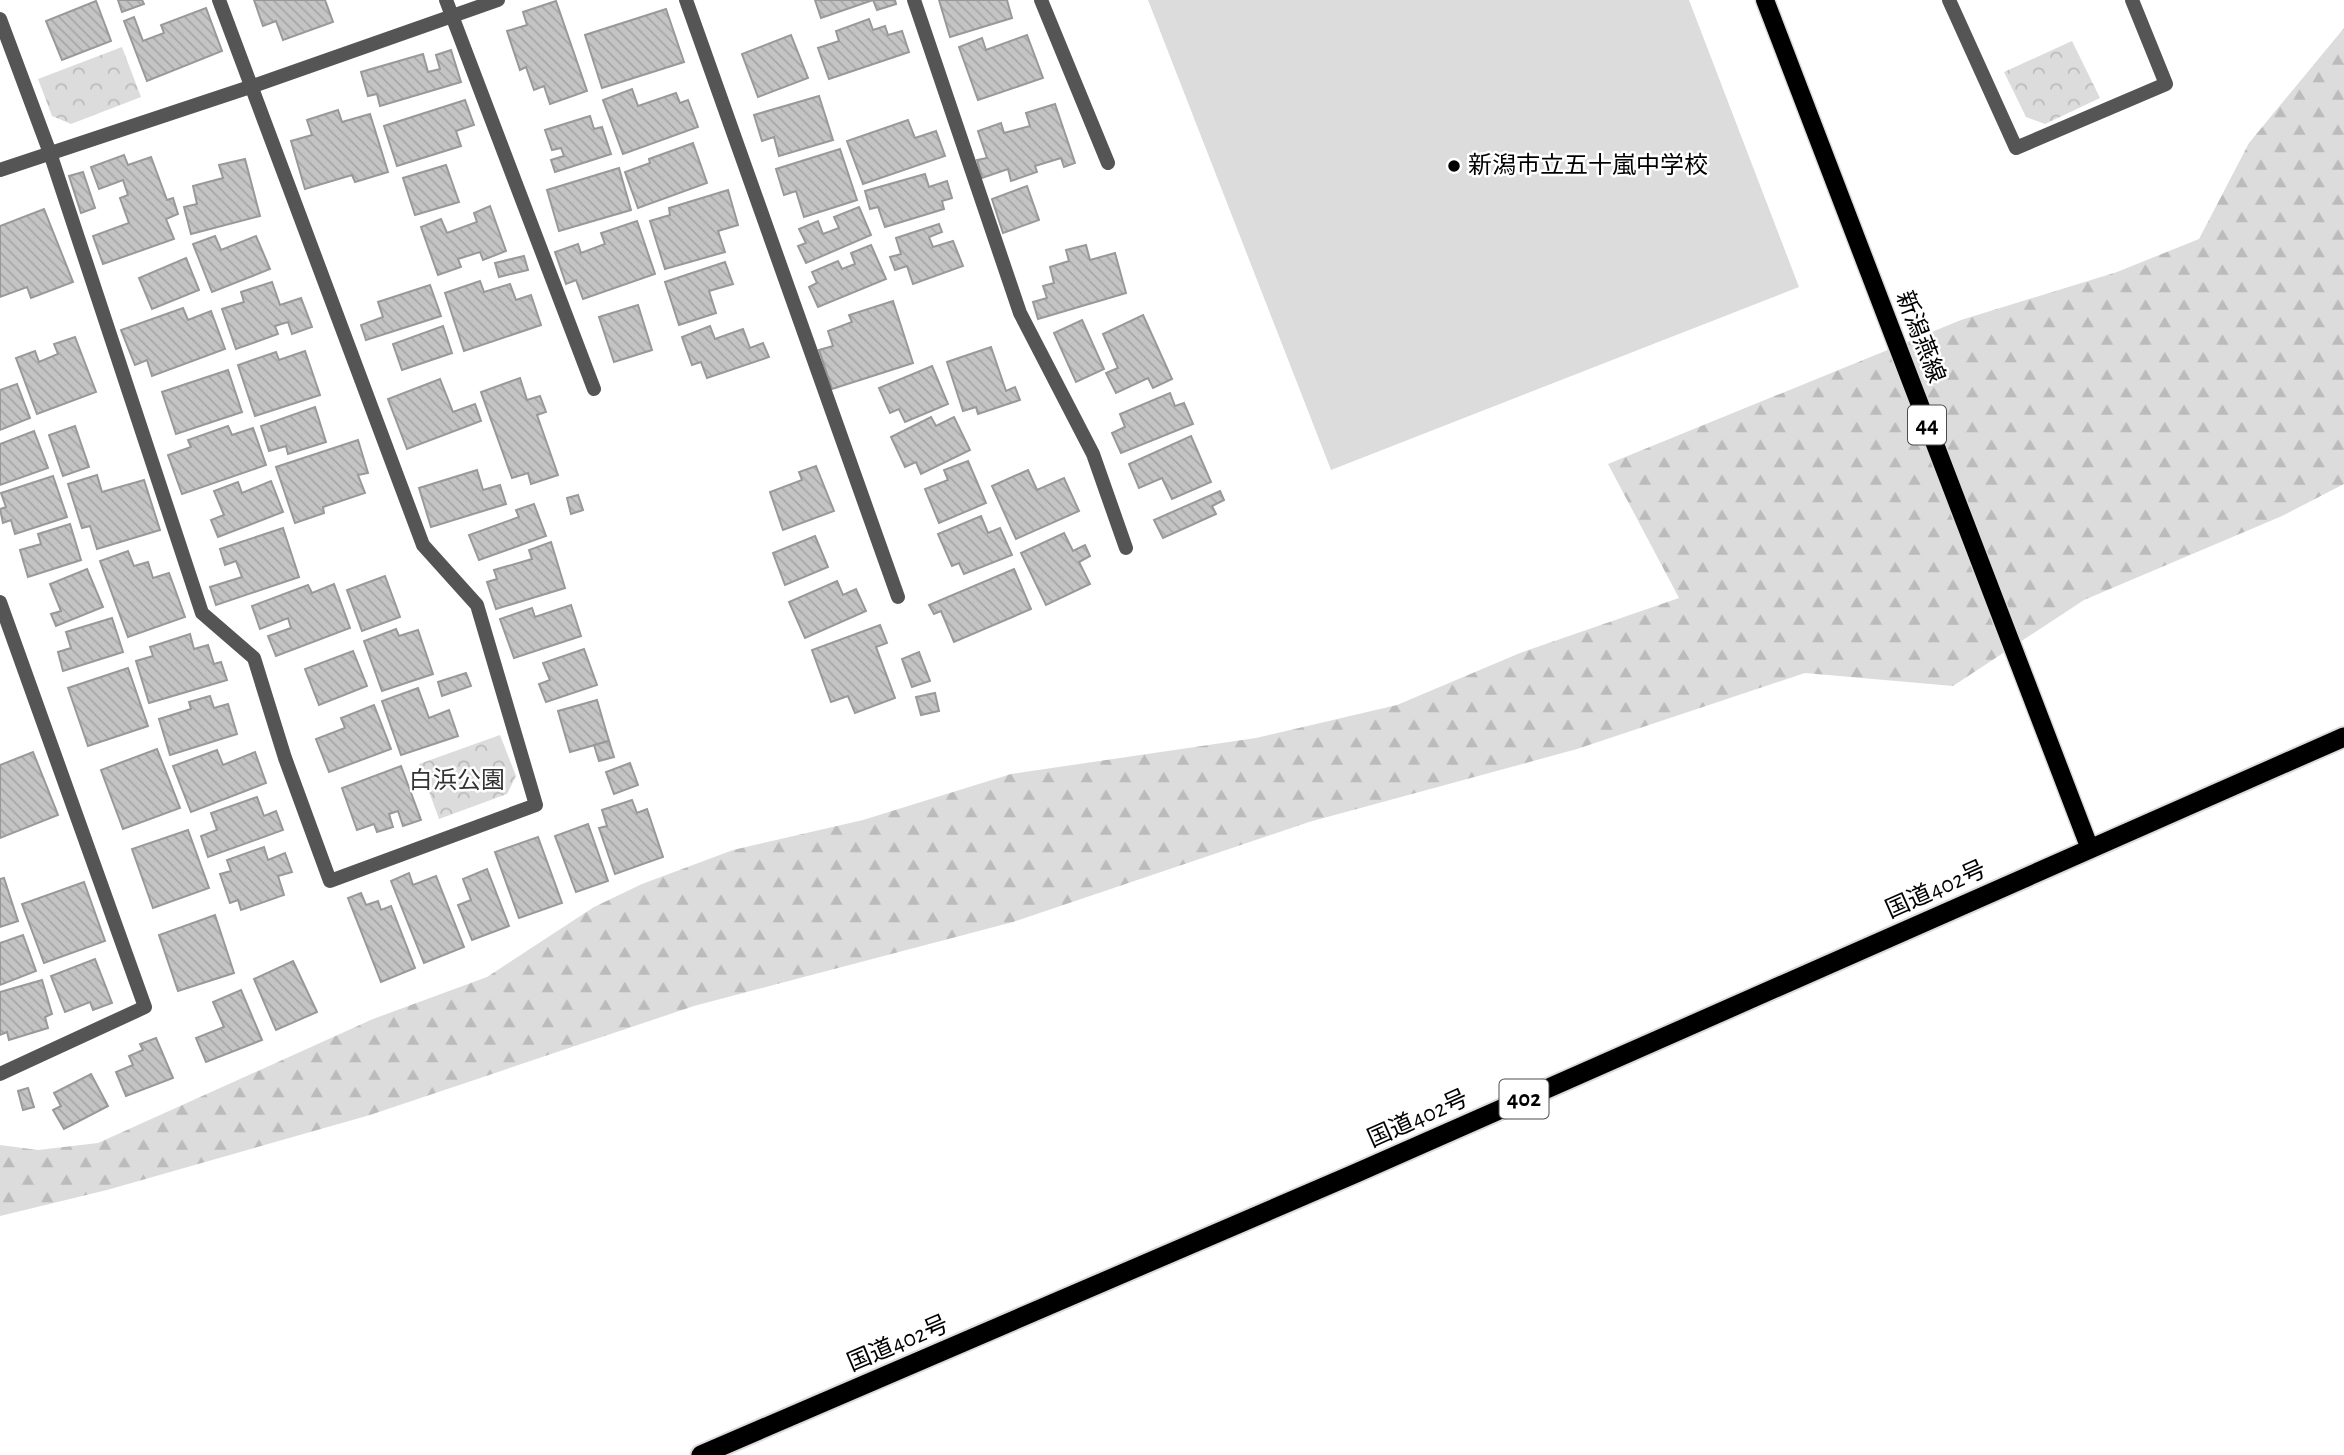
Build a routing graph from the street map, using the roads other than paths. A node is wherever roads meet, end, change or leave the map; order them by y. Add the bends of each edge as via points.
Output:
1 (219, 0) edge
2 (446, 0) edge
3 (498, 0) edge
4 (686, 0) edge
5 (914, 0) edge
6 (1041, 0) edge
7 (1765, 0) edge
8 (1949, 0) edge
9 (2132, 0) edge
10 (453, 15) junction
11 (0, 19) edge
12 (253, 86) junction
13 (50, 153) junction
14 (1108, 163) dead end
15 (0, 170) edge
16 (594, 389) dead end
17 (1126, 548) dead end
18 (898, 597) dead end
19 (0, 602) edge
20 (2344, 737) edge
21 (2090, 849) junction
22 (0, 1074) edge
23 (701, 1455) edge

1 - 12 street
2 - 10 street
3 - 10 street
4 - 18 street
5 - 17 street via 1020,313 1093,454
6 - 14 street
7 - 21 main road, 新潟燕線 / 44
8 - 9 street via 2016,148 2166,83
10 - 12 street
10 - 16 street
11 - 13 street
12 - 13 street
12 - 13 street via 423,545 477,606 536,805 330,881 254,658 202,613
13 - 15 street
19 - 22 street via 145,1007
20 - 21 highway, 国道402号 / 402
21 - 23 highway, 国道402号 / 402 via 1354,1174

